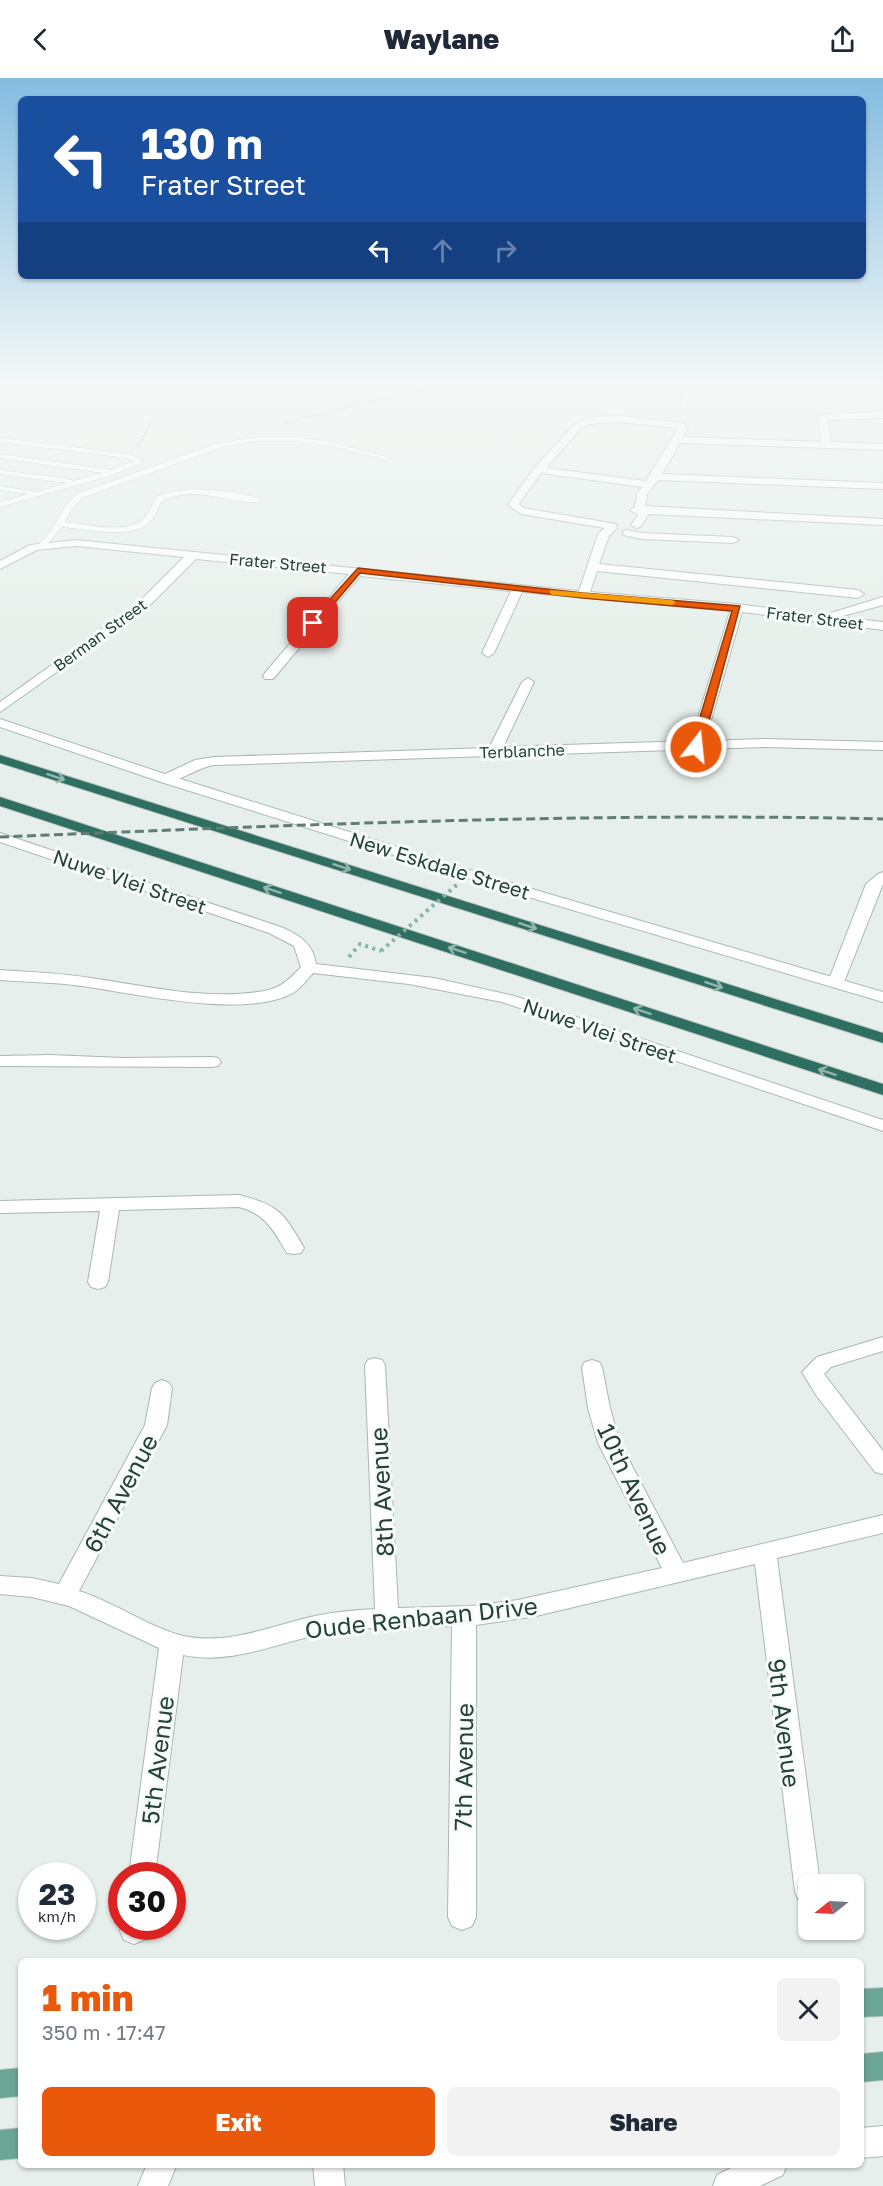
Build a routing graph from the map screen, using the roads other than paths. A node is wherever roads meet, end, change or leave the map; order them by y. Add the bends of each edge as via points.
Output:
1 (64, 480) edge
2 (83, 480) edge
3 (121, 480) edge
4 (530, 480) edge
5 (646, 480) edge
6 (652, 481) junction
7 (77, 482) junction
8 (883, 486) edge
9 (0, 488) edge
10 (39, 493) junction
11 (258, 500) dead end
12 (0, 505) edge
13 (640, 509) junction
14 (883, 522) edge
15 (60, 524) junction
16 (625, 528) junction
17 (733, 540) dead end
18 (42, 545) junction
19 (193, 555) junction
20 (0, 566) edge
21 (594, 567) junction
22 (358, 571) junction
23 (518, 588) junction
24 (858, 594) dead end
25 (583, 596) junction
26 (883, 601) edge
27 (737, 608) junction
28 (821, 619) junction
29 (883, 626) edge
30 (488, 653) dead end
31 (269, 676) dead end
32 (528, 682) dead end
33 (0, 708) edge
34 (0, 723) edge
35 (883, 746) edge
36 (696, 747) junction
37 (494, 752) junction
38 (0, 759) edge
39 (166, 779) junction
40 (0, 801) edge
41 (0, 837) edge
42 (883, 877) edge
43 (309, 968) junction
44 (0, 975) edge
45 (836, 982) junction
46 (883, 997) edge
47 (883, 1038) edge
48 (0, 1061) edge
49 (212, 1062) dead end
50 (883, 1090) edge
51 (883, 1126) edge
52 (110, 1204) junction
53 (0, 1207) edge
54 (294, 1248) dead end
55 (98, 1282) dead end
56 (883, 1344) edge
57 (375, 1365) dead end
58 (592, 1366) dead end
59 (162, 1388) dead end
60 (883, 1466) edge
61 (883, 1524) edge
62 (765, 1554) junction
63 (676, 1574) junction
64 (0, 1585) edge
65 (66, 1594) junction
66 (464, 1616) junction
67 (387, 1618) junction
68 (172, 1644) junction
69 (144, 1862) edge
70 (805, 1874) edge
71 (462, 1917) dead end
72 (883, 2002) edge
73 (864, 2003) edge
74 (883, 2066) edge
75 (864, 2067) edge
76 (18, 2082) edge
77 (0, 2084) edge
78 (883, 2141) edge
79 (18, 2143) edge
80 (864, 2143) edge
81 (0, 2145) edge
82 (160, 2168) edge
83 (328, 2168) edge
84 (764, 2168) edge
85 (153, 2186) edge
86 (330, 2186) edge
87 (728, 2186) edge

1 - 7 lane
2 - 7 lane
3 - 15 lane via 75,500
4 - 16 street via 513,504 515,508
5 - 6 street
6 - 8 street
6 - 13 street via 642,495
7 - 10 lane
9 - 10 lane
10 - 12 lane
11 - 15 lane via 203,492 174,493 159,499 148,520 132,528
13 - 14 street
13 - 16 street via 643,518
15 - 18 lane
16 - 17 street via 642,536
16 - 21 street via 602,545
18 - 19 street, Frater Street via 76,543
18 - 20 street, Frater Street
19 - 22 street, Frater Street
19 - 33 street, Berman Street via 142,606
21 - 24 street
21 - 25 street
22 - 23 street, Frater Street
22 - 31 street
23 - 25 street, Frater Street
23 - 30 street
25 - 27 street, Frater Street
26 - 28 street
27 - 28 street, Frater Street
27 - 36 street
28 - 29 street, Frater Street
32 - 37 street
34 - 39 street, New Eskdale Street
35 - 36 street, Terblanche via 785,743
36 - 37 street, Terblanche
37 - 39 street, Terblanche via 214,761
38 -> 47 highway
39 - 45 street, New Eskdale Street via 510,887
50 -> 40 highway
41 - 43 street, Nuwe Vlei Street via 275,930 302,943
42 - 45 street via 874,884
43 - 44 street via 287,990 264,997 234,999 70,979
43 - 51 street, Nuwe Vlei Street via 422,979 462,987
45 - 46 street, New Eskdale Street
48 - 49 street
52 - 53 street
52 - 54 street via 254,1204 276,1215
52 - 55 street
56 - 60 street via 824,1362 812,1372
57 - 67 street, 8th Avenue
58 - 63 street, 10th Avenue via 598,1408 609,1443
59 - 65 street, 6th Avenue via 156,1425
61 - 62 street, Oude Renbaan Drive
62 - 63 street, Oude Renbaan Drive
62 - 70 street, 9th Avenue
63 - 66 street, Oude Renbaan Drive via 536,1607
64 - 65 street, Oude Renbaan Drive
65 - 68 street, Oude Renbaan Drive
66 - 67 street, Oude Renbaan Drive
66 - 71 street, 7th Avenue
67 - 68 street, Oude Renbaan Drive via 308,1626 221,1649
68 - 69 street, 5th Avenue
72 - 73 main road
74 - 75 main road
76 - 77 main road
78 - 80 street
79 - 81 main road
82 - 85 street
83 - 86 street
84 - 87 street

